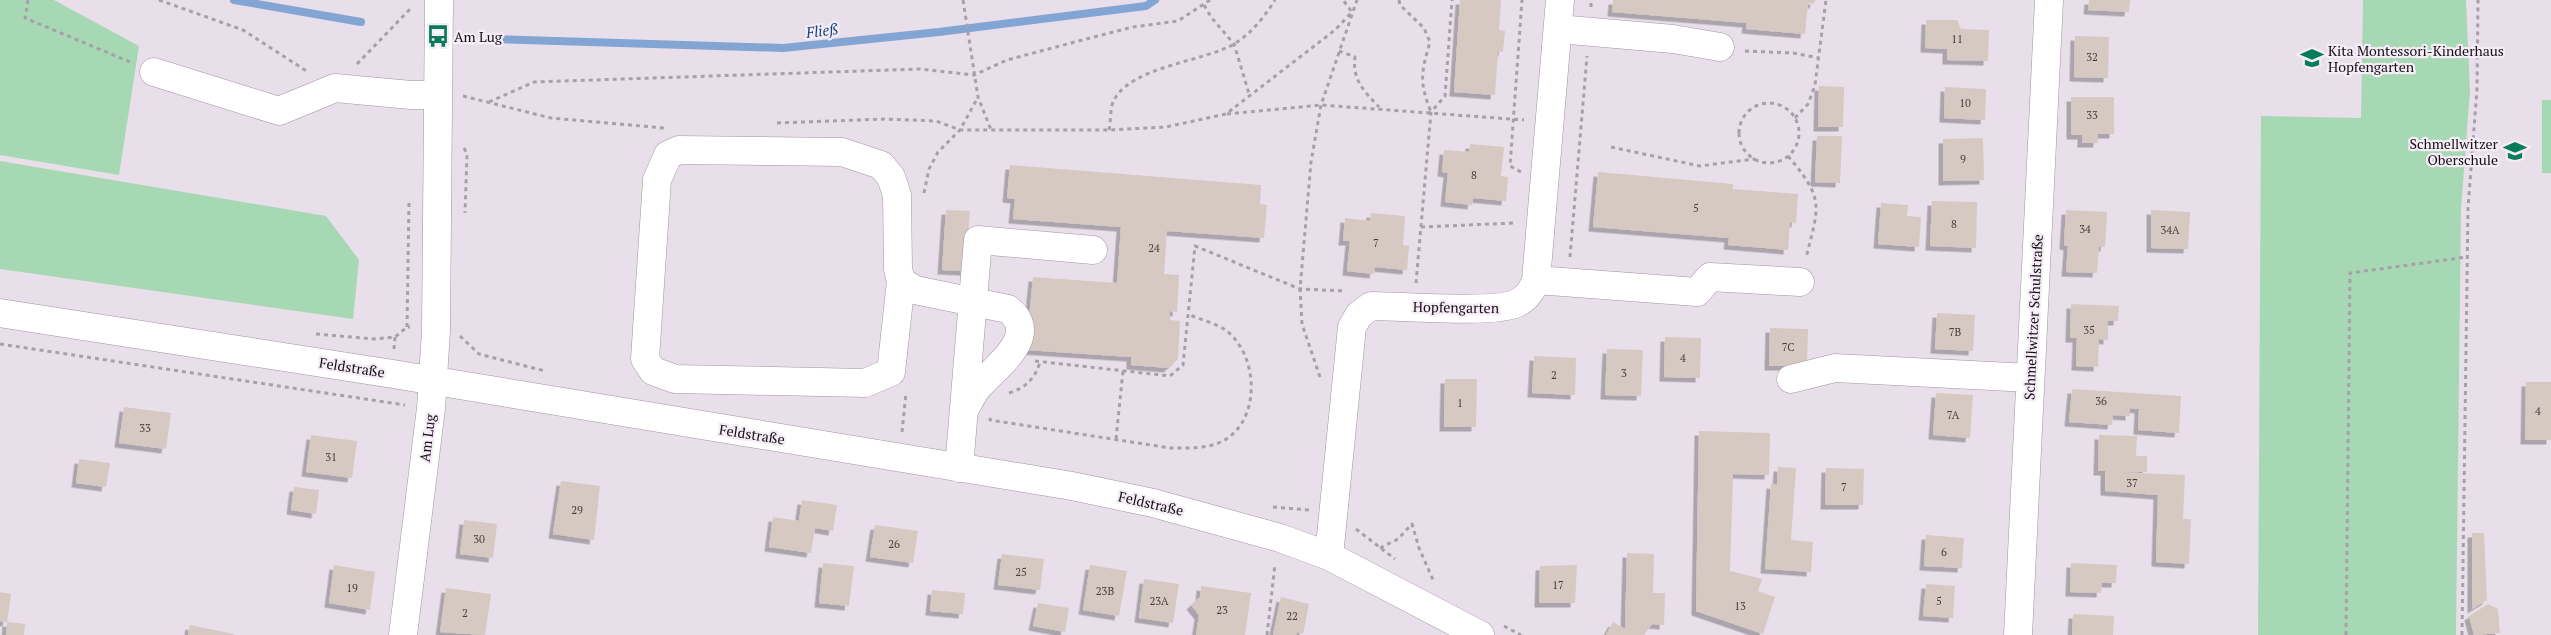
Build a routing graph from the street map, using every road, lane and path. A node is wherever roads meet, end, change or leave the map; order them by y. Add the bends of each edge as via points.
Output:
1 (28, 0) edge
2 (158, 0) edge
3 (963, 0) edge
4 (1210, 0) edge
5 (1275, 0) edge
6 (1343, 0) edge
7 (1357, 0) edge
8 (1399, 0) edge
9 (1452, 0) edge
10 (1522, 0) edge
11 (1560, 0) edge
12 (1591, 0) edge
13 (1826, 0) edge
14 (2050, 0) edge
15 (2478, 0) edge
16 (426, 3) edge
17 (1204, 5) junction
18 (1352, 12) junction
19 (1558, 29) junction
20 (1589, 31) junction
21 (1234, 44) junction
22 (1720, 47) joint
23 (1339, 51) junction
24 (1819, 58) junction
25 (154, 72) joint
26 (974, 75) junction
27 (334, 88) junction
28 (438, 95) junction
29 (978, 97) junction
30 (1250, 97) junction
31 (488, 103) junction
32 (1321, 105) junction
33 (1379, 108) junction
34 (1431, 112) junction
35 (1226, 114) junction
36 (1795, 118) junction
37 (1513, 119) junction
38 (776, 123) dead end
39 (1550, 123) junction
40 (667, 128) dead end
41 (960, 130) junction
42 (991, 130) junction
43 (1109, 130) junction
44 (1611, 147) dead end
45 (1788, 156) junction
46 (1755, 159) junction
47 (1524, 174) dead end
48 (409, 192) dead end
49 (1522, 224) dead end
50 (1421, 228) junction
51 (1093, 250) dead end
52 (2467, 257) junction
53 (901, 280) junction
54 (1536, 280) junction
55 (1568, 282) junction
56 (1800, 282) joint
57 (1416, 284) dead end
58 (1300, 289) junction
59 (1348, 291) dead end
60 (974, 302) junction
61 (0, 313) edge
62 (1188, 314) junction
63 (407, 327) dead end
64 (1010, 356) junction
65 (1040, 362) junction
66 (1123, 371) junction
67 (2030, 378) junction
68 (1791, 379) dead end
69 (433, 380) junction
70 (1320, 380) dead end
71 (1000, 396) dead end
72 (964, 410) junction
73 (992, 413) dead end
74 (1116, 439) junction
75 (959, 468) junction
76 (1309, 500) dead end
77 (1307, 510) dead end
78 (1380, 548) dead end
79 (1329, 556) junction
80 (1275, 558) dead end
81 (1438, 589) dead end
82 (403, 635) edge
83 (1267, 635) edge
84 (1480, 635) edge
85 (2018, 635) edge
86 (2346, 635) edge
87 (2462, 635) edge

1 - 25 path via 25,18
2 - 27 path via 243,30
3 - 26 path
4 - 17 path
5 - 21 path via 1258,24
6 - 18 path
7 - 18 path
8 - 34 path via 1400,5 1424,28 1430,42 1422,69 1423,91
9 - 34 path via 1445,96
10 - 37 path
11 - 19 street
12 - 20 path
13 - 24 path
14 - 67 street, Schmellwitzer Schulstraße
15 - 52 path via 2478,89
16 - 27 path
16 - 28 street, Am Lug
17 - 21 path
17 - 26 path via 1178,21 1133,27 1071,43 1007,60
18 - 23 path
18 - 30 path via 1335,30
19 - 20 street
19 - 39 street
20 - 22 street
20 - 55 path
21 - 30 path
21 - 43 path via 1140,78 1122,90 1113,101
22 - 24 path
23 - 32 path
23 - 33 path via 1355,57 1355,77
24 - 36 path via 1808,104
25 - 27 street via 280,112
26 - 29 path
26 - 31 path via 920,69 534,82
27 - 28 street
28 - 31 path via 455,93
28 - 69 street, Am Lug
29 - 41 path
29 - 42 path
30 - 35 path
31 - 40 path via 551,118
32 - 33 path
32 - 35 path
32 - 58 path via 1311,162
33 - 34 path
34 - 37 path
34 - 50 path
35 - 43 path via 1166,127
36 - 45 path via 1799,130 1797,144
36 - 46 path via 1787,109 1772,103 1761,104 1746,114 1741,124 1741,142 1745,151
37 - 39 path
37 - 47 path via 1510,166
38 - 41 path via 885,119 936,122
39 - 54 street
41 - 42 path
42 - 43 path
44 - 46 path via 1700,166
45 - 46 path via 1774,163
45 - 56 path via 1814,190 1817,214
48 - 63 path
49 - 50 path via 1508,222
50 - 57 path
51 - 60 street via 978,240
52 - 86 path via 2350,273
52 - 87 path
53 - 53 street via 896,237 897,195 891,177 881,165 842,152 679,150 668,155 658,180 645,359 653,371 675,379 866,383 891,372
53 - 60 street via 915,290
54 - 55 street
54 - 79 street, Hopfengarten via 1525,298 1504,308 1371,306 1359,314 1352,327
55 - 56 street via 1697,292 1710,277
58 - 59 path
58 - 62 path via 1194,246
58 - 70 path via 1302,324
60 - 64 street via 1008,309 1017,316 1020,328 1017,344
60 - 72 street
61 - 69 street, Feldstraße
62 - 66 path via 1184,365 1170,376
62 - 74 path via 1223,329 1242,351 1251,383 1246,416 1236,431 1222,441 1198,448 1170,448
64 - 65 path
64 - 72 street via 977,388
65 - 66 path
65 - 71 path via 1024,386
66 - 74 path
67 - 68 street via 1835,368
67 - 85 street, Schmellwitzer Schulstraße
69 - 75 street, Feldstraße
69 - 82 street, Am Lug
72 - 75 street
73 - 74 path via 990,420
75 - 79 street, Feldstraße via 1153,503 1280,538
76 - 77 path
78 - 81 path via 1398,539 1412,524
79 - 84 street, Feldstraße
80 - 83 path

